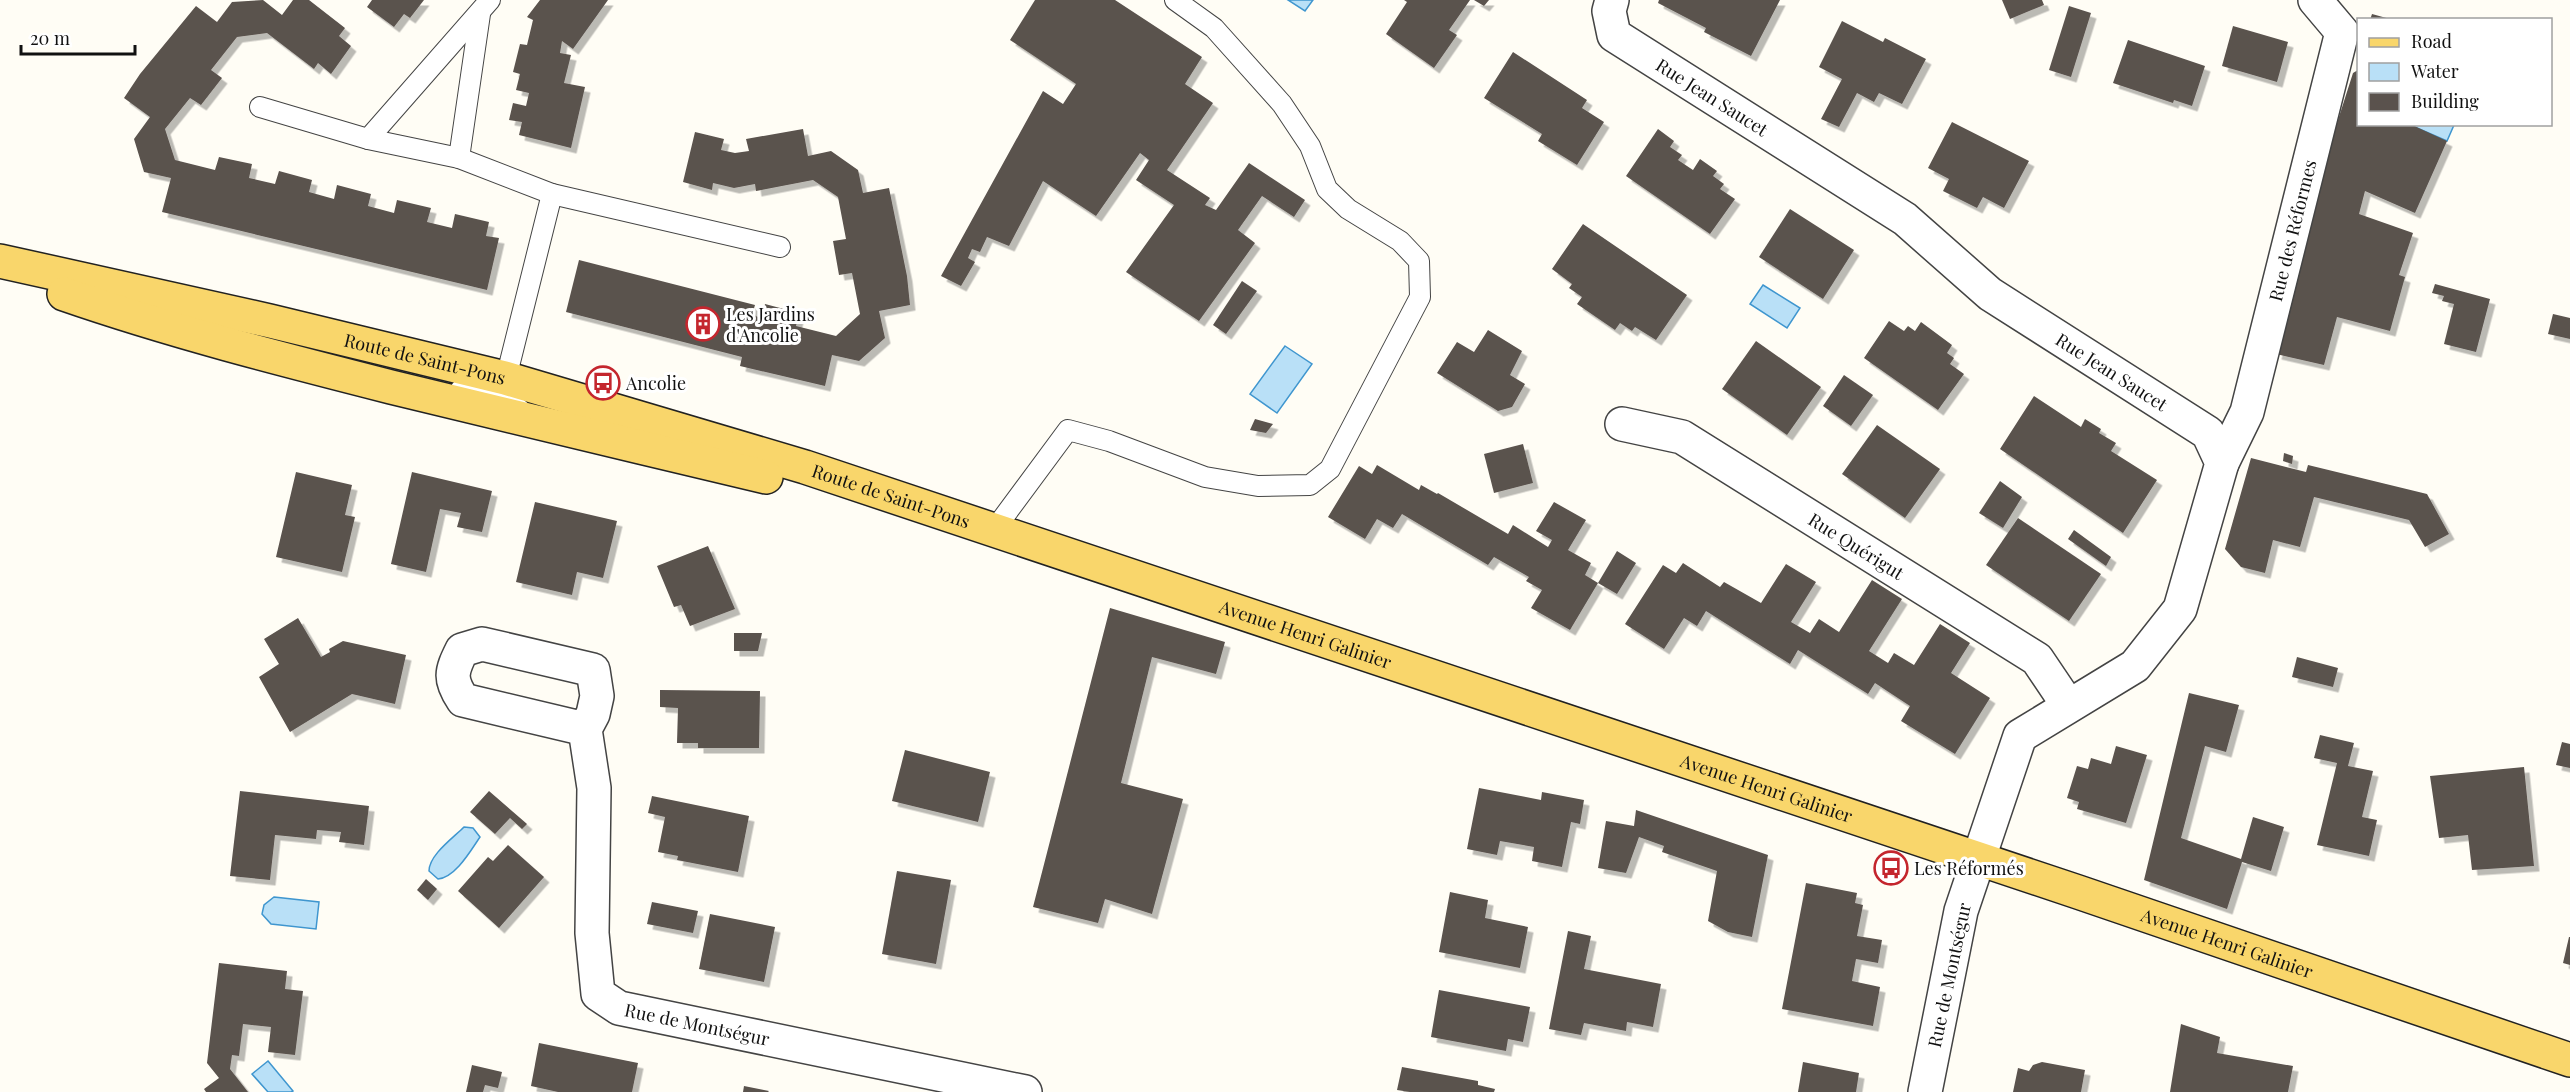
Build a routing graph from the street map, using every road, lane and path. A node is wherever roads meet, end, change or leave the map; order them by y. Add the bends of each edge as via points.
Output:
1 (1175, 0) edge
2 (1612, 0) edge
3 (2315, 0) edge
4 (485, 7) edge
5 (260, 107) dead end
6 (368, 139) junction
7 (459, 158) junction
8 (552, 194) junction
9 (780, 247) dead end
10 (0, 261) edge
11 (0, 271) edge
12 (302, 364) junction
13 (504, 387) junction
14 (535, 423) junction
15 (1622, 424) dead end
16 (2222, 463) junction
17 (961, 519) junction
18 (994, 530) junction
19 (2068, 705) junction
20 (585, 729) dead end
21 (1978, 859) junction
22 (2570, 1060) edge
23 (1025, 1092) edge
24 (1925, 1092) edge

1 - 18 lane via 1214,28 1282,104 1310,146 1327,189 1348,209 1400,241 1419,261 1420,297 1330,469 1310,485 1258,486 1205,477 1068,430
2 - 16 street, Rue Jean Saucet via 1609,10 1614,35 1905,219 1990,294 2208,433
3 - 16 street, Rue des Réformes via 2342,32 2247,412
4 - 6 lane
4 - 7 lane
5 - 6 lane
6 - 7 lane
7 - 8 lane
8 - 9 lane
8 - 13 lane
10 - 13 main road, Route de Saint-Pons via 270,321
11 - 12 main road, Route de Saint-Pons via 143,321
12 - 13 lane
12 - 14 main road, Route de Saint-Pons
13 - 14 lane
13 - 17 main road, Route de Saint-Pons via 805,467
14 - 17 main road, Route de Saint-Pons
15 - 19 street, Rue Quérigut via 1682,436 2037,659
16 - 19 street via 2180,609 2135,666
17 - 18 main road, Avenue Henri Galinier
18 - 21 main road, Avenue Henri Galinier
19 - 21 street via 2020,736
20 - 23 street, Rue de Montségur via 594,788 592,933 598,994 619,1008
21 - 22 main road, Avenue Henri Galinier
21 - 24 street, Rue de Montségur via 1961,911

